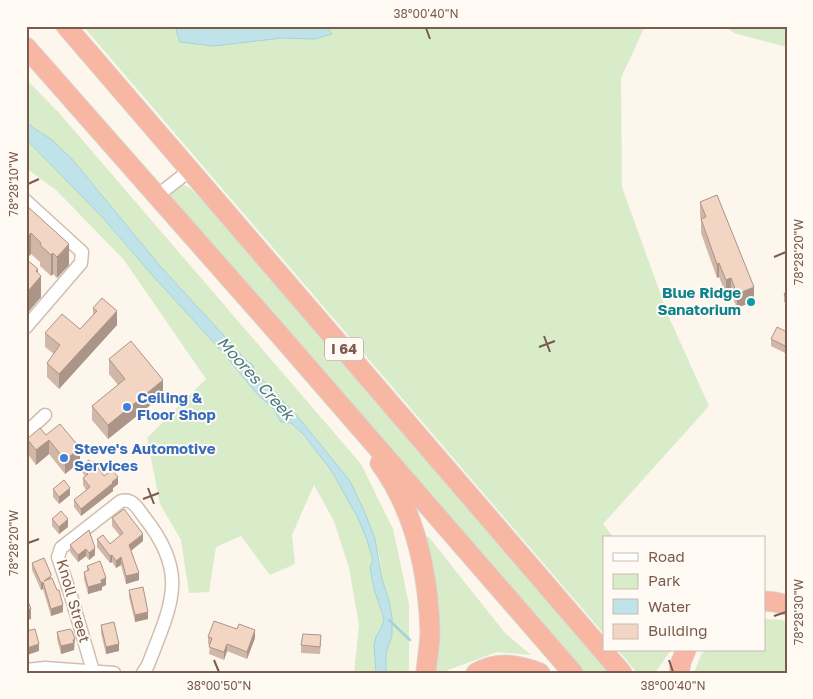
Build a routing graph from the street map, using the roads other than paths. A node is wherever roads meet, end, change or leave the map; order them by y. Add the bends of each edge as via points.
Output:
1 (66, 26) edge
2 (26, 47) edge
3 (190, 170) junction
4 (157, 196) junction
5 (26, 201) edge
6 (26, 327) edge
7 (284, 340) junction
8 (45, 415) dead end
9 (26, 433) edge
10 (766, 601) edge
11 (787, 605) edge
12 (603, 651) edge
13 (604, 652) edge
14 (685, 652) edge
15 (26, 670) edge
16 (92, 671) junction
17 (114, 673) edge
18 (143, 673) edge
19 (426, 673) edge
20 (476, 673) edge
21 (540, 673) edge
22 (573, 673) edge
23 (622, 673) edge
24 (679, 673) edge

1 - 3 highway, I 64
2 - 4 highway, I 64
3 - 4 street
3 - 12 highway, I 64
4 - 7 highway, I 64
5 - 6 street via 82,252 83,258
7 - 19 highway via 385,471 402,502 419,548 427,590 430,632
7 - 22 highway, I 64
8 - 9 street
10 - 11 highway
13 - 23 highway, I 64
14 - 24 highway
15 - 16 street
16 - 17 street
16 - 18 street, Knoll Street via 58,557 61,548 121,501 130,501 161,542 173,582 170,606
20 - 21 highway via 489,667 511,664

